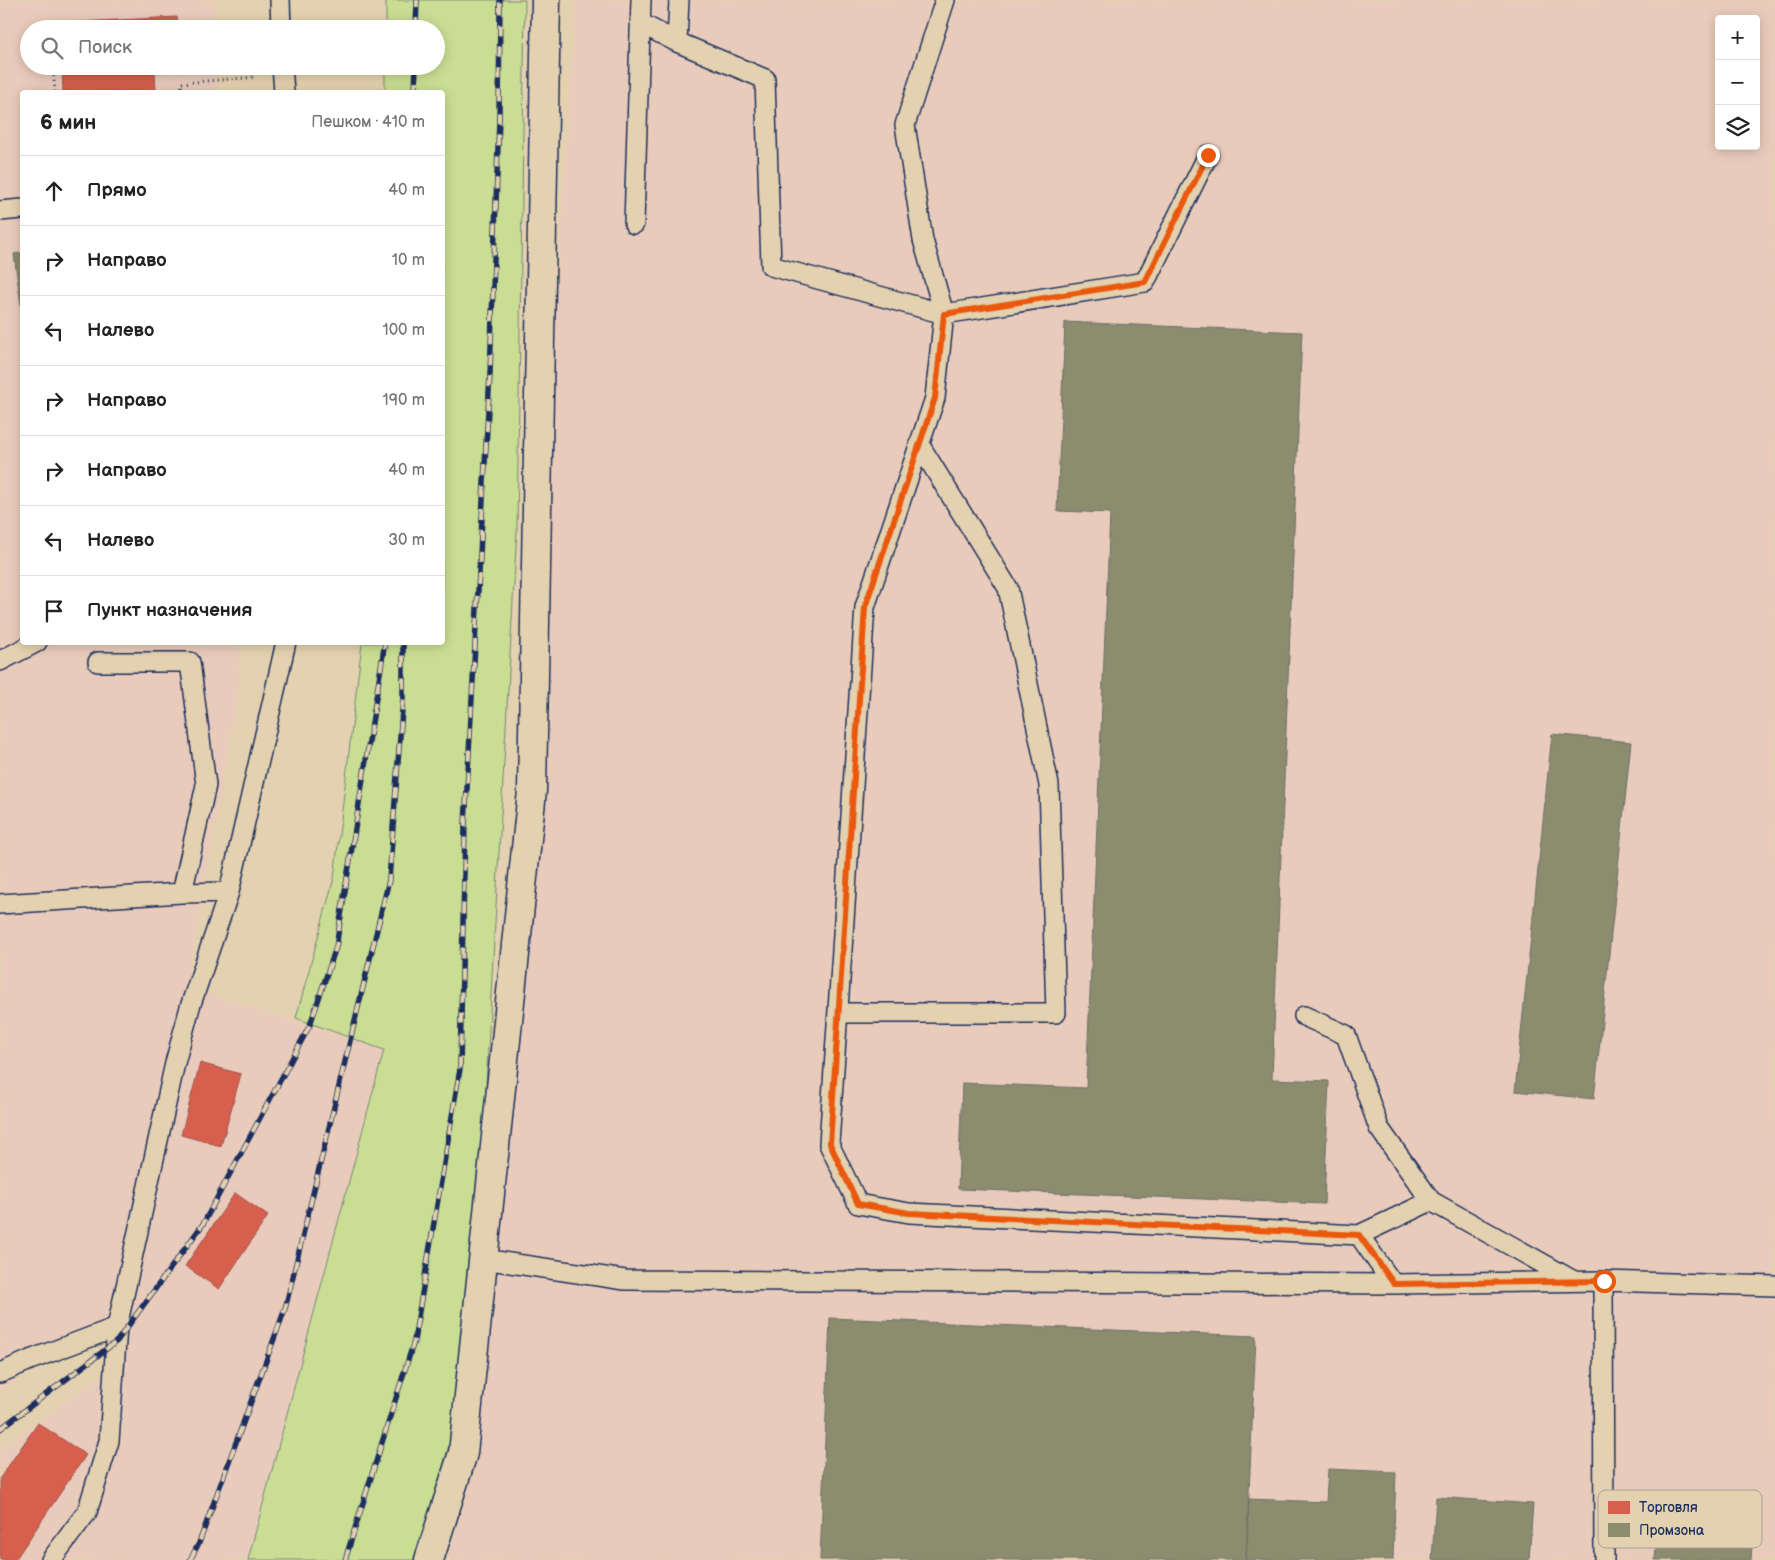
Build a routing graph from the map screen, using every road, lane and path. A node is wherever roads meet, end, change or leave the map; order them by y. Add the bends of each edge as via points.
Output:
1 (280, 0) edge
2 (546, 0) edge
3 (641, 0) edge
4 (679, 0) edge
5 (945, 0) edge
6 (281, 20) edge
7 (640, 23) junction
8 (677, 42) junction
9 (54, 75) edge
10 (283, 75) edge
11 (257, 77) dead end
12 (55, 90) edge
13 (182, 90) edge
14 (284, 90) edge
15 (1208, 155) dead end
16 (20, 209) edge
17 (0, 210) edge
18 (634, 224) dead end
19 (944, 314) junction
20 (919, 444) junction
21 (31, 645) edge
22 (285, 645) edge
23 (0, 661) edge
24 (98, 662) dead end
25 (229, 892) junction
26 (182, 893) junction
27 (0, 904) edge
28 (838, 1013) junction
29 (1304, 1016) dead end
30 (1431, 1201) junction
31 (1359, 1235) junction
32 (483, 1259) junction
33 (1604, 1281) junction
34 (1575, 1282) junction
35 (1394, 1284) junction
36 (1775, 1286) edge
37 (117, 1327) junction
38 (0, 1373) edge
39 (1604, 1490) edge
40 (51, 1560) edge
41 (428, 1560) edge

1 - 6 lane
2 - 32 street via 532,791
3 - 7 lane
4 - 8 lane
5 - 19 lane via 905,125 923,240
7 - 8 lane
7 - 18 lane
8 - 19 lane via 765,79 771,266
9 - 12 path
10 - 14 lane
11 - 13 path via 181,83
15 - 19 lane via 1145,282
16 - 17 lane
19 - 20 lane via 935,398
20 - 28 lane via 865,607
20 - 28 lane via 1008,588 1049,785 1056,1013
21 - 23 lane
22 - 25 lane
24 - 26 lane via 190,662 206,785
25 - 26 lane
25 - 37 lane via 190,1007 175,1063
26 - 27 lane
28 - 31 lane via 830,1144 858,1204 909,1213
29 - 30 lane via 1346,1035 1379,1128
30 - 31 lane
30 - 34 lane
31 - 35 lane
32 - 35 lane via 626,1280
32 - 41 street via 463,1453
33 - 34 lane
33 - 36 lane
33 - 39 lane
34 - 35 lane
37 - 38 lane
37 - 40 lane via 109,1441 87,1512

